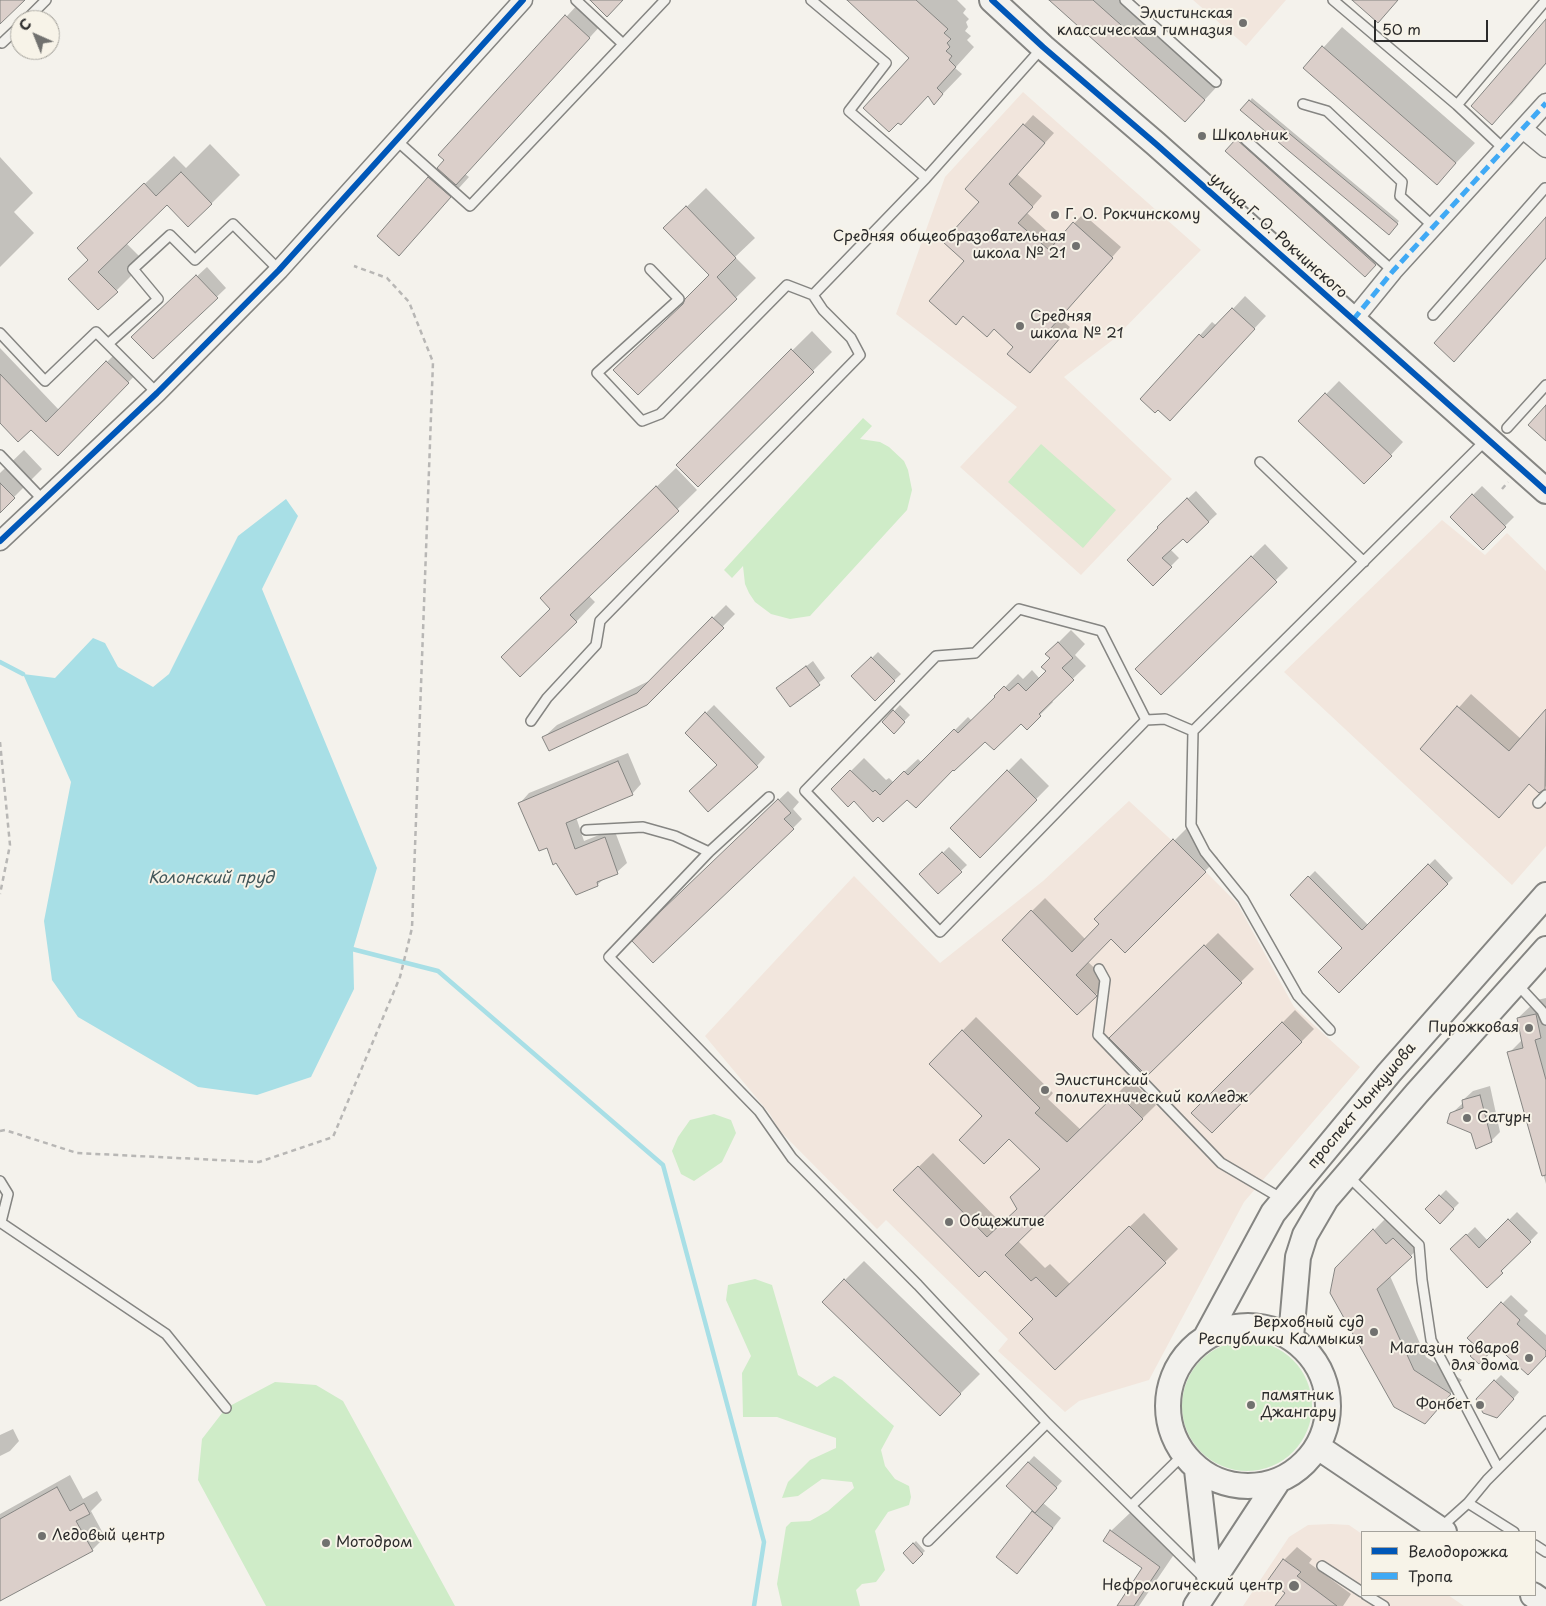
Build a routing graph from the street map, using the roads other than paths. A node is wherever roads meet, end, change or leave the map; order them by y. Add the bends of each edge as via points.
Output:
1 (46, 0) edge
2 (523, 0) edge
3 (576, 0) edge
4 (666, 0) edge
5 (811, 0) edge
6 (1124, 0) edge
7 (1332, 0) edge
8 (1546, 0) edge
9 (996, 2) edge
10 (36, 10) edge
11 (10, 35) edge
12 (2, 43) dead end
13 (623, 44) junction
14 (1042, 47) junction
15 (1216, 82) dead end
16 (1546, 103) edge
17 (1303, 104) dead end
18 (1458, 105) junction
19 (1523, 129) junction
20 (396, 140) junction
21 (1246, 140) dead end
22 (1546, 148) edge
23 (1505, 150) junction
24 (926, 178) junction
25 (1546, 189) edge
26 (1434, 227) junction
27 (650, 269) dead end
28 (279, 270) junction
29 (1393, 271) junction
30 (813, 295) junction
31 (1433, 315) dead end
32 (1353, 320) junction
33 (0, 333) edge
34 (108, 344) junction
35 (1546, 386) edge
36 (157, 393) junction
37 (1497, 433) junction
38 (0, 456) edge
39 (1260, 462) dead end
40 (1546, 491) edge
41 (43, 500) junction
42 (0, 541) edge
43 (1364, 562) junction
44 (1146, 720) junction
45 (531, 721) dead end
46 (1193, 731) junction
47 (1546, 795) edge
48 (769, 797) dead end
49 (1538, 803) dead end
50 (586, 830) dead end
51 (709, 852) junction
52 (1546, 895) edge
53 (1546, 949) edge
54 (1099, 969) dead end
55 (1516, 983) junction
56 (1546, 1020) edge
57 (1330, 1030) dead end
58 (1347, 1175) junction
59 (0, 1182) edge
60 (1284, 1200) junction
61 (0, 1222) edge
62 (1206, 1337) junction
63 (1291, 1338) junction
64 (226, 1408) dead end
65 (1546, 1421) edge
66 (1047, 1423) junction
67 (1318, 1447) junction
68 (1190, 1462) junction
69 (1498, 1468) junction
70 (1278, 1481) junction
71 (1468, 1503) junction
72 (1131, 1506) junction
73 (1442, 1530) edge
74 (1512, 1531) edge
75 (928, 1541) dead end
76 (1322, 1566) dead end
77 (1210, 1584) junction
78 (1361, 1591) edge
79 (1368, 1596) edge
80 (1534, 1596) edge
81 (1546, 1604) edge
82 (1196, 1606) edge
83 (1384, 1606) edge

1 - 10 lane
2 - 20 street
3 - 13 lane
4 - 13 lane
5 - 24 lane via 886,63 849,111
6 - 15 lane
7 - 18 lane
8 - 18 lane
9 - 14 main road, улица Г. О. Рокчинского
11 - 12 lane
13 - 20 lane via 470,206
14 - 24 lane
14 - 32 main road, улица Г. О. Рокчинского
16 - 19 street
17 - 26 lane via 1327,111 1402,182 1400,196
18 - 23 lane
19 - 22 street
19 - 23 street
20 - 28 street
21 - 29 lane
23 - 26 street
24 - 30 lane
25 - 31 lane
26 - 29 street
27 - 30 lane via 678,299 596,373 642,421 660,414 788,285
28 - 34 lane via 233,224 195,260 170,235 133,269 158,299
28 - 36 street
29 - 32 street
30 - 45 lane via 851,338 860,356 600,620 596,645 547,698
32 - 37 main road, улица Г. О. Рокчинского
33 - 34 lane via 45,381 96,332
34 - 36 lane
35 - 37 lane
36 - 41 street
37 - 40 main road, улица Г. О. Рокчинского
37 - 43 lane
38 - 41 lane
39 - 43 lane
41 - 42 street
43 - 46 lane
44 - 44 lane via 940,932 805,791 936,656 975,653 1018,609 1101,631
44 - 46 lane via 1164,719
46 - 57 lane via 1191,825 1205,852 1243,899 1298,996
47 - 49 lane
48 - 51 lane
50 - 51 lane via 643,827 674,836
51 - 66 lane via 609,957 759,1111 792,1158 918,1285
52 - 60 main road, проспект Чонкушова via 1389,1073
53 - 55 main road
54 - 60 lane via 1105,980 1098,1035 1221,1163
55 - 56 lane via 1542,1011
55 - 58 main road
58 - 63 main road via 1326,1199 1302,1243
58 - 69 lane via 1419,1245 1432,1340
59 - 61 lane via 8,1194
60 - 62 main road, проспект Чонкушова via 1273,1213
61 - 64 lane via 166,1334
62 - 63 main road via 1227,1328 1249,1325 1271,1328
62 - 68 main road via 1189,1351 1176,1370 1168,1391 1167,1414 1172,1436
63 - 67 main road via 1310,1354 1323,1375 1329,1399 1327,1424
65 - 69 lane
66 - 72 lane
66 - 75 lane
67 - 70 main road via 1301,1467
67 - 73 main road
68 - 70 main road via 1214,1480 1246,1486
68 - 72 lane
68 - 77 main road
69 - 71 lane
70 - 77 main road
71 - 73 lane
71 - 74 lane
72 - 77 lane
76 - 78 lane
77 - 82 main road
79 - 83 lane
80 - 81 main road

